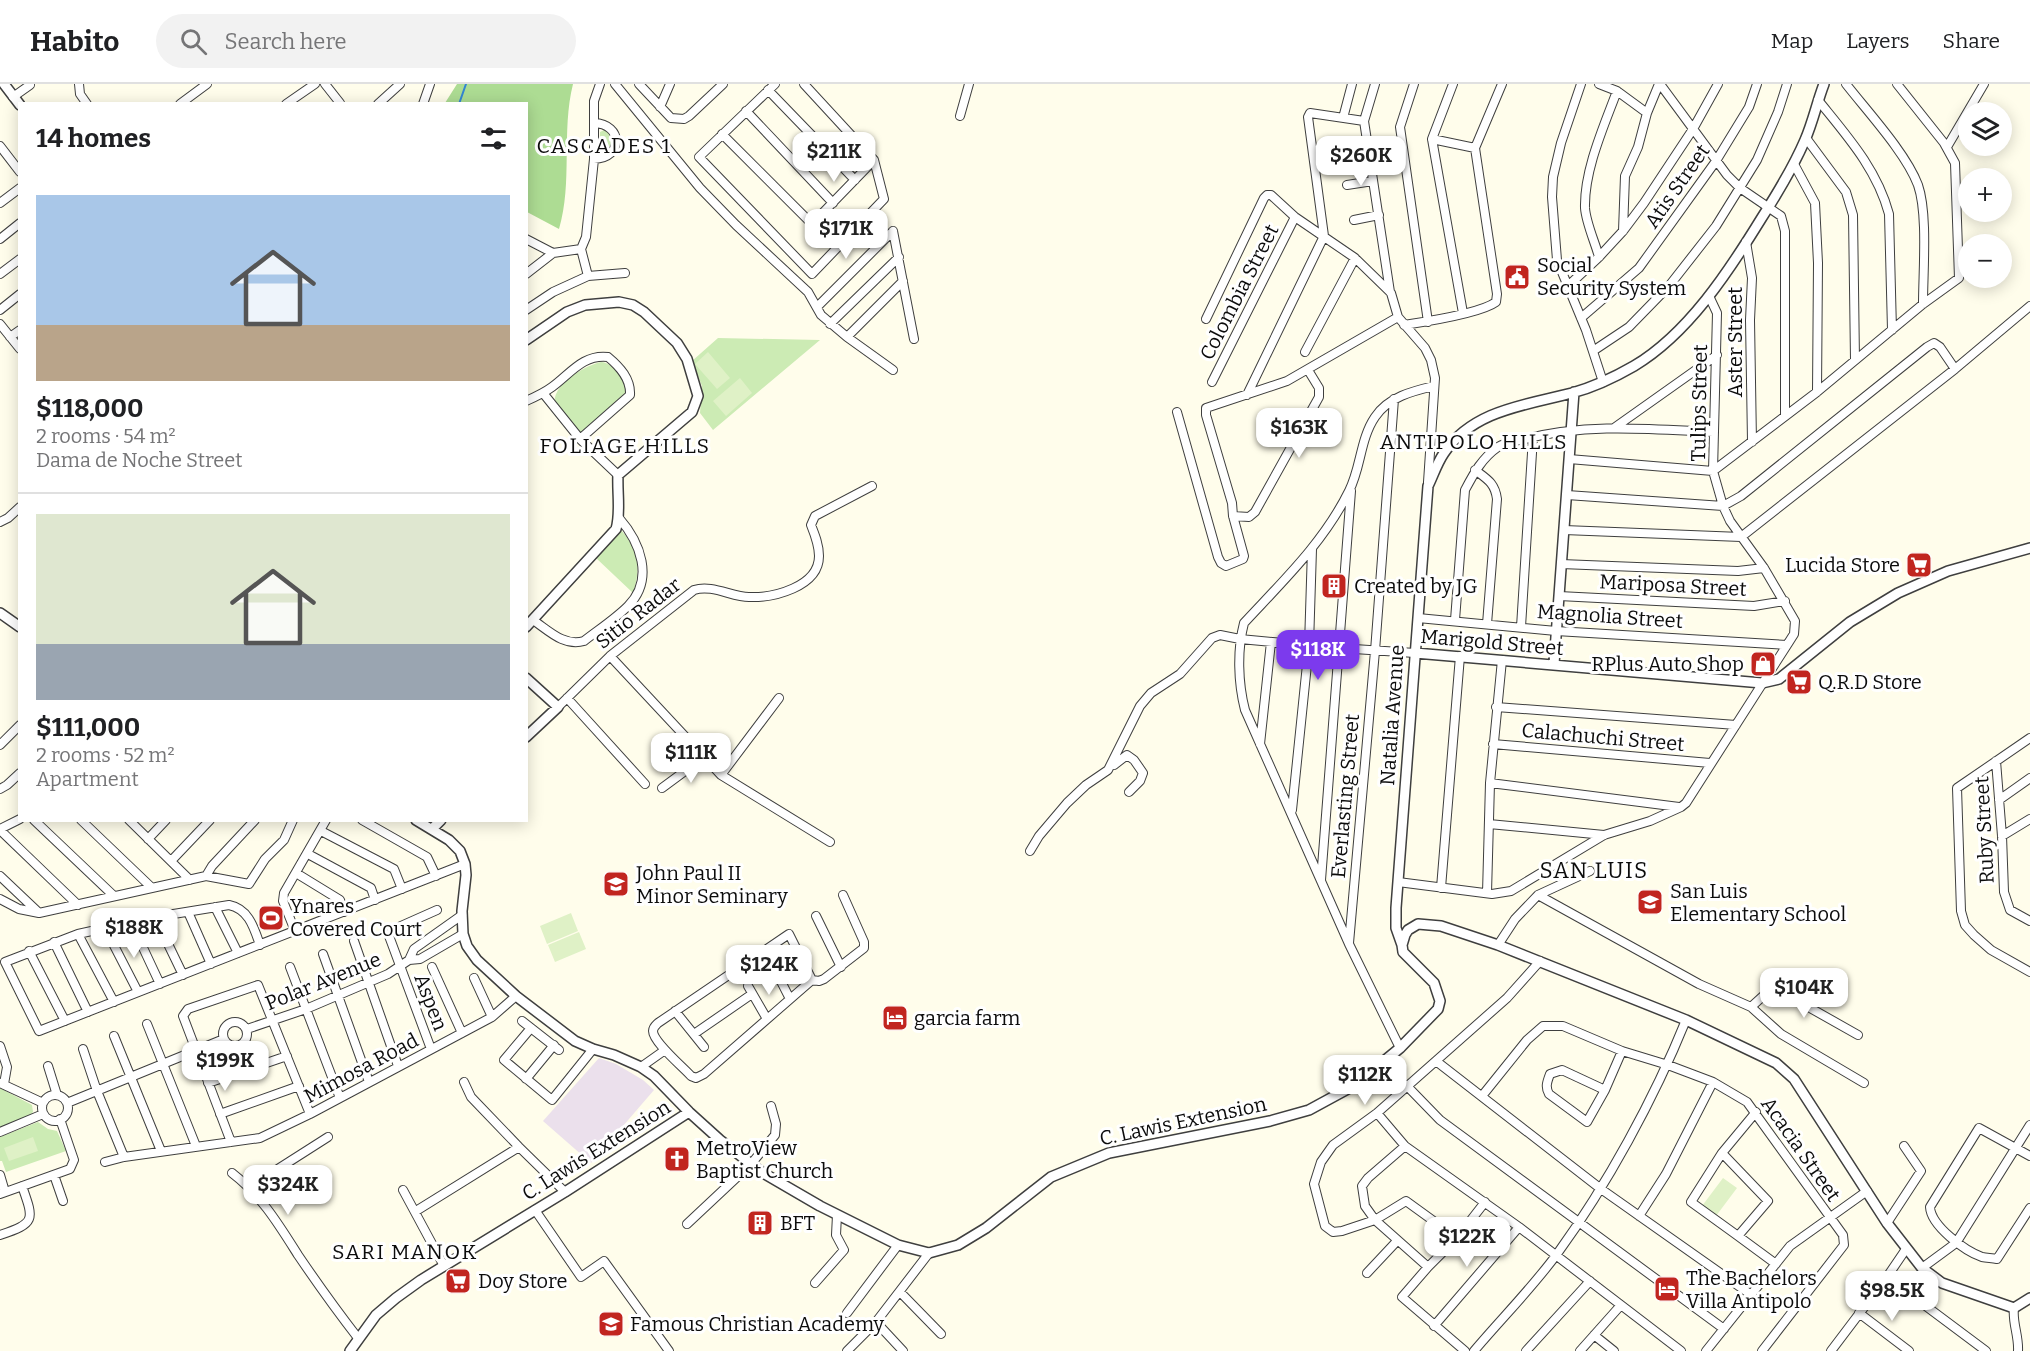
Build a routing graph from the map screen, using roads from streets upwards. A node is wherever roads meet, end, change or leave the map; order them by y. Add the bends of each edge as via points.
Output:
1 (4, 84) edge
2 (79, 84) edge
3 (207, 84) edge
4 (315, 84) edge
5 (325, 84) edge
6 (400, 84) edge
7 (429, 84) edge
8 (600, 84) edge
9 (615, 84) edge
10 (639, 84) edge
11 (670, 84) edge
12 (723, 84) edge
13 (775, 84) edge
14 (804, 84) edge
15 (969, 84) edge
16 (1352, 84) edge
17 (1375, 84) edge
18 (1414, 84) edge
19 (1453, 84) edge
20 (1503, 84) edge
21 (1581, 84) edge
22 (1599, 84) edge
23 (1659, 84) edge
24 (1718, 84) edge
25 (1757, 84) edge
26 (1787, 84) edge
27 (1824, 84) edge
28 (1846, 84) edge
29 (1897, 84) edge
30 (1984, 84) edge
31 (30, 85) edge
32 (768, 90) junction
33 (1617, 91) junction
34 (13, 97) junction
35 (192, 100) edge
36 (1818, 100) junction
37 (86, 102) edge
38 (289, 102) edge
39 (339, 102) edge
40 (380, 102) edge
41 (424, 102) edge
42 (18, 103) edge
43 (660, 107) junction
44 (746, 111) junction
45 (1647, 113) junction
46 (960, 116) dead end
47 (1343, 118) junction
48 (1364, 121) junction
49 (594, 123) junction
50 (1693, 129) junction
51 (722, 134) junction
52 (1806, 138) junction
53 (1432, 139) junction
54 (1368, 145) junction
55 (1947, 147) junction
56 (1475, 148) junction
57 (1343, 150) dead end
58 (2, 152) edge
59 (594, 159) junction
60 (874, 160) junction
61 (1716, 161) junction
62 (1794, 164) junction
63 (18, 170) edge
64 (855, 180) junction
65 (1373, 181) junction
66 (1347, 185) dead end
67 (1740, 188) junction
68 (18, 190) edge
69 (0, 203) edge
70 (833, 203) junction
71 (1769, 206) junction
72 (1378, 215) junction
73 (1294, 217) junction
74 (1354, 220) dead end
75 (812, 224) junction
76 (18, 225) edge
77 (1623, 231) junction
78 (1324, 236) junction
79 (0, 239) edge
80 (528, 240) edge
81 (1746, 242) junction
82 (836, 248) junction
83 (581, 249) junction
84 (553, 253) junction
85 (898, 257) junction
86 (1599, 257) junction
87 (1355, 258) junction
88 (18, 260) edge
89 (528, 272) edge
90 (625, 273) dead end
91 (0, 274) edge
92 (588, 276) junction
93 (903, 281) junction
94 (1568, 286) junction
95 (1391, 293) junction
96 (18, 296) edge
97 (1709, 296) junction
98 (1923, 304) junction
99 (2030, 306) edge
100 (816, 307) junction
101 (528, 309) edge
102 (0, 310) edge
103 (1463, 313) junction
104 (1398, 317) junction
105 (1581, 318) junction
106 (1206, 320) dead end
107 (1428, 322) junction
108 (0, 324) edge
109 (830, 324) junction
110 (1404, 325) junction
111 (1892, 330) junction
112 (18, 331) edge
113 (10, 337) junction
114 (847, 338) junction
115 (528, 339) edge
116 (914, 339) dead end
117 (18, 347) edge
118 (1593, 351) junction
119 (1305, 352) dead end
120 (1717, 355) junction
121 (1855, 360) junction
122 (1955, 369) junction
123 (893, 370) dead end
124 (1308, 370) junction
125 (1212, 382) dead end
126 (1603, 382) junction
127 (1434, 386) junction
128 (1574, 392) junction
129 (1817, 392) junction
130 (543, 393) junction
131 (1247, 395) junction
132 (1394, 399) junction
133 (528, 400) edge
134 (1177, 412) dead end
135 (1785, 416) junction
136 (1614, 428) junction
137 (1571, 430) junction
138 (1713, 432) junction
139 (1533, 437) junction
140 (580, 439) junction
141 (1752, 442) junction
142 (1569, 459) junction
143 (1475, 470) junction
144 (1713, 471) junction
145 (618, 475) junction
146 (872, 486) dead end
147 (1428, 486) junction
148 (1351, 488) junction
149 (1566, 495) junction
150 (1723, 506) junction
151 (18, 509) edge
152 (1233, 516) junction
153 (619, 518) junction
154 (0, 522) edge
155 (1564, 530) junction
156 (1741, 537) junction
157 (2030, 548) edge
158 (1312, 549) junction
159 (1561, 564) junction
160 (1764, 568) junction
161 (1559, 596) junction
162 (1785, 601) junction
163 (0, 614) edge
164 (1418, 618) junction
165 (1455, 620) junction
166 (530, 623) edge
167 (1487, 624) junction
168 (18, 626) edge
169 (1521, 627) junction
170 (1556, 631) junction
171 (1240, 639) junction
172 (1271, 642) junction
173 (1309, 645) junction
174 (1787, 645) junction
175 (1340, 648) junction
176 (1375, 651) junction
177 (1415, 653) junction
178 (610, 656) junction
179 (1460, 656) junction
180 (1502, 660) junction
181 (1554, 664) junction
182 (528, 680) edge
183 (1762, 683) junction
184 (567, 698) junction
185 (779, 699) dead end
186 (558, 707) junction
187 (1496, 707) junction
188 (1736, 725) junction
189 (18, 727) edge
190 (528, 735) edge
191 (2030, 738) edge
192 (1493, 744) junction
193 (0, 745) edge
194 (1260, 746) junction
195 (704, 757) junction
196 (1996, 761) junction
197 (1710, 763) junction
198 (1108, 770) junction
199 (18, 774) edge
200 (722, 776) junction
201 (2030, 778) edge
202 (645, 783) dead end
203 (1490, 783) junction
204 (662, 788) dead end
205 (0, 789) edge
206 (1130, 792) dead end
207 (1999, 800) junction
208 (1681, 807) junction
209 (1292, 812) junction
210 (2030, 819) edge
211 (18, 820) edge
212 (36, 822) edge
213 (83, 822) edge
214 (131, 822) edge
215 (164, 822) edge
216 (208, 822) edge
217 (253, 822) edge
218 (292, 822) edge
219 (325, 822) edge
220 (366, 822) edge
221 (420, 822) edge
222 (439, 822) edge
223 (1489, 824) junction
224 (432, 829) junction
225 (0, 830) edge
226 (321, 831) junction
227 (1604, 835) junction
228 (2002, 836) junction
229 (148, 839) junction
230 (830, 842) dead end
231 (1030, 851) dead end
232 (308, 854) junction
233 (171, 861) junction
234 (465, 864) junction
235 (1590, 871) dead end
236 (296, 873) junction
237 (0, 876) edge
238 (206, 876) junction
239 (436, 876) junction
240 (190, 880) junction
241 (1321, 881) junction
242 (1398, 882) junction
243 (152, 887) junction
244 (1441, 888) junction
245 (402, 889) junction
246 (1487, 893) junction
247 (843, 895) dead end
248 (1538, 895) junction
249 (114, 896) junction
250 (0, 899) edge
251 (375, 900) junction
252 (78, 905) junction
253 (215, 907) junction
254 (437, 910) dead end
255 (188, 912) junction
256 (344, 912) junction
257 (39, 914) junction
258 (462, 915) junction
259 (816, 916) dead end
260 (155, 917) junction
261 (2030, 921) edge
262 (131, 922) junction
263 (105, 928) junction
264 (295, 931) junction
265 (78, 934) junction
266 (463, 934) junction
267 (354, 941) dead end
268 (54, 942) junction
269 (1349, 944) junction
270 (260, 945) junction
271 (1402, 945) junction
272 (1498, 945) junction
273 (765, 950) junction
274 (30, 951) junction
275 (238, 953) junction
276 (323, 954) dead end
277 (409, 960) junction
278 (1540, 961) junction
279 (211, 964) junction
280 (400, 966) junction
281 (432, 967) dead end
282 (841, 967) junction
283 (290, 968) dead end
284 (2030, 972) edge
285 (183, 975) junction
286 (474, 978) dead end
287 (812, 980) junction
288 (369, 982) junction
289 (160, 984) junction
290 (138, 992) junction
291 (338, 995) junction
292 (516, 996) junction
293 (790, 999) junction
294 (114, 1002) junction
295 (1751, 1007) junction
296 (306, 1009) junction
297 (675, 1011) junction
298 (88, 1012) junction
299 (492, 1017) junction
300 (767, 1019) junction
301 (272, 1020) junction
302 (522, 1020) dead end
303 (1686, 1020) junction
304 (65, 1021) junction
305 (147, 1024) dead end
306 (531, 1028) junction
307 (247, 1029) junction
308 (462, 1033) junction
309 (694, 1034) junction
310 (1858, 1035) dead end
311 (114, 1036) dead end
312 (224, 1039) junction
313 (0, 1046) edge
314 (704, 1047) dead end
315 (1400, 1048) junction
316 (83, 1049) dead end
317 (431, 1049) junction
318 (593, 1049) junction
319 (665, 1050) junction
320 (195, 1051) junction
321 (1622, 1051) junction
322 (286, 1056) junction
323 (1436, 1060) junction
324 (162, 1064) junction
325 (1668, 1065) junction
326 (48, 1066) dead end
327 (398, 1066) junction
328 (641, 1067) junction
329 (130, 1077) junction
330 (526, 1079) junction
331 (369, 1082) junction
332 (464, 1082) dead end
333 (1713, 1082) junction
334 (208, 1083) junction
335 (1864, 1083) dead end
336 (2, 1084) edge
337 (1406, 1085) junction
338 (298, 1086) junction
339 (1605, 1090) junction
340 (97, 1091) junction
341 (57, 1095) junction
342 (1482, 1096) junction
343 (340, 1098) junction
344 (43, 1103) junction
345 (67, 1103) junction
346 (771, 1106) dead end
347 (689, 1112) junction
348 (1756, 1112) junction
349 (1377, 1113) junction
350 (43, 1114) junction
351 (220, 1114) junction
352 (310, 1114) junction
353 (60, 1119) junction
354 (2030, 1125) edge
355 (0, 1132) edge
356 (328, 1137) dead end
357 (231, 1142) junction
358 (196, 1146) junction
359 (1406, 1146) junction
360 (1904, 1146) dead end
361 (519, 1147) junction
362 (2015, 1147) junction
363 (161, 1152) junction
364 (1722, 1153) junction
365 (2030, 1156) edge
366 (124, 1157) junction
367 (105, 1162) dead end
368 (751, 1164) junction
369 (232, 1173) dead end
370 (0, 1175) edge
371 (54, 1175) junction
372 (22, 1186) junction
373 (252, 1189) junction
374 (1601, 1189) junction
375 (404, 1190) dead end
376 (1867, 1191) junction
377 (565, 1192) junction
378 (3, 1193) edge
379 (63, 1201) dead end
380 (1485, 1202) junction
381 (2030, 1208) edge
382 (535, 1210) junction
383 (416, 1211) junction
384 (837, 1215) junction
385 (1639, 1216) junction
386 (1830, 1219) junction
387 (1375, 1220) junction
388 (1579, 1221) junction
389 (1887, 1223) junction
390 (687, 1224) dead end
391 (1519, 1227) junction
392 (0, 1235) edge
393 (1738, 1236) junction
394 (1457, 1238) junction
395 (1397, 1241) junction
396 (1956, 1243) junction
397 (898, 1245) junction
398 (1906, 1249) junction
399 (929, 1253) junction
400 (1556, 1255) junction
401 (1776, 1264) junction
402 (444, 1266) junction
403 (1428, 1267) junction
404 (1922, 1268) junction
405 (1367, 1273) dead end
406 (1887, 1277) junction
407 (1590, 1281) junction
408 (815, 1283) dead end
409 (900, 1292) junction
410 (1750, 1294) junction
411 (2030, 1298) edge
412 (1621, 1305) junction
413 (2014, 1308) junction
414 (847, 1313) dead end
415 (1859, 1313) junction
416 (876, 1322) junction
417 (1434, 1326) junction
418 (1724, 1329) junction
419 (941, 1334) dead end
420 (1594, 1335) junction
421 (358, 1338) junction
422 (350, 1351) edge
423 (669, 1351) edge
424 (847, 1351) edge
425 (903, 1351) edge
426 (1465, 1351) edge
427 (1474, 1351) edge
428 (1526, 1351) edge
429 (1580, 1351) edge
430 (1614, 1351) edge
431 (1681, 1351) edge
432 (1706, 1351) edge
433 (1762, 1351) edge
434 (1831, 1351) edge
435 (1909, 1351) edge
436 (1986, 1351) edge
437 (2018, 1351) edge

1 - 34 street
2 - 37 street
3 - 35 street
4 - 38 street
5 - 39 street
6 - 40 street
7 - 41 street
8 - 49 street via 594,101
9 - 100 street via 700,188 808,292
10 - 43 street
11 - 43 street
12 - 43 street via 684,119 671,118
13 - 32 street
14 - 60 street
15 - 46 street
16 - 47 street
17 - 48 street
18 - 107 street via 1400,127
19 - 53 street
20 - 56 street
21 - 94 street via 1553,177 1557,260
22 - 33 street
23 - 45 street
23 - 50 street
24 - 50 street
25 - 61 street, Atis Street via 1749,106
26 - 67 street via 1757,160
27 - 36 street
28 - 98 street via 1910,167 1918,186 1923,206
29 - 55 street
30 - 55 street
31 - 34 street
32 - 44 street
32 - 64 street
33 - 45 street
33 - 86 street via 1597,146 1585,209
34 - 42 street
36 - 52 street
36 - 111 street via 1855,146 1884,196 1889,214
44 - 51 street
44 - 70 street
45 - 77 street via 1625,176
47 - 48 street
47 - 78 street via 1313,112 1308,117
48 - 54 street
49 - 59 street
49 - 59 street via 611,128 616,146 604,159
50 - 61 street
50 - 77 street
51 - 75 street
51 - 82 street via 699,157 812,274
52 - 62 street
52 - 121 street via 1846,192 1853,215
53 - 56 street
53 - 103 street
54 - 57 street
54 - 65 street
55 - 98 street via 1955,163 1959,278
56 - 103 street via 1497,294 1491,305
58 - 63 street
59 - 83 street via 586,237
60 - 64 street
60 - 82 street via 884,199
61 - 67 street
61 - 105 street, Atis Street via 1639,268
62 - 71 street
62 - 129 street via 1815,203
64 - 70 street
65 - 66 street
65 - 72 street
67 - 71 street
67 - 118 street via 1669,286 1629,327
68 - 69 street
70 - 75 street
71 - 81 street
71 - 135 street via 1781,216 1785,231
72 - 74 street
72 - 95 street
73 - 78 street
73 - 106 street via 1271,195 1264,198
73 - 125 street, Colombia Street
75 - 82 street
76 - 79 street
77 - 86 street
78 - 87 street
78 - 131 street
80 - 84 street
81 - 97 street
81 - 141 street, Aster Street via 1752,278
83 - 84 street
83 - 92 street
84 - 89 street
85 - 93 street
85 - 100 street via 893,231
85 - 109 street
86 - 94 street
87 - 95 street
87 - 119 street
88 - 91 street
90 - 92 street
92 - 101 street
93 - 114 street
93 - 116 street
94 - 105 street
95 - 104 street
96 - 102 street
97 - 120 street, Tulips Street via 1717,314
97 - 126 street via 1665,343 1636,365
98 - 111 street
99 - 122 street
100 - 109 street
103 - 107 street
104 - 110 street
104 - 124 street
105 - 118 street
107 - 110 street
108 - 113 street
109 - 114 street
110 - 127 street via 1431,360
111 - 121 street
112 - 113 street
113 - 117 street
114 - 123 street
115 - 145 street via 567,312 585,305 619,302 644,312 677,343 687,359 698,396 692,412
118 - 126 street
120 - 136 street
120 - 138 street, Tulips Street
121 - 129 street
122 - 150 street via 1940,346 1934,343 1927,347 1741,496
122 - 156 street
124 - 131 street
124 - 152 street via 1319,388 1319,397 1255,512 1249,517
126 - 128 street
127 - 132 street
127 - 147 street
128 - 137 street
128 - 147 street via 1498,411 1474,424 1444,453
129 - 135 street
130 - 133 street
130 - 140 street
130 - 140 street via 589,358 608,357 616,364 631,387 630,395
131 - 152 street via 1208,406 1206,410
132 - 148 street via 1375,416
132 - 176 street, Everlasting Street
134 - 152 street via 1218,557 1226,566 1244,556
135 - 141 street
136 - 137 street
136 - 138 street
137 - 139 street
137 - 142 street
138 - 144 street, Tulips Street
139 - 143 street via 1501,445
139 - 169 street
140 - 145 street
141 - 144 street
142 - 144 street
142 - 149 street
143 - 165 street via 1465,490
143 - 167 street via 1492,483 1497,499
144 - 150 street, Tulips Street
145 - 153 street
146 - 178 street, Sitio Radar via 815,516 811,525 819,559 814,572 796,588 749,597 694,590
147 - 164 street, Natalia Avenue
148 - 158 street
148 - 175 street
149 - 150 street
149 - 155 street
150 - 156 street, Tulips Street
151 - 154 street
153 - 166 street via 616,530
153 - 166 street via 640,549 642,564 638,592 628,606 584,641 576,643 566,642
155 - 156 street
155 - 159 street
156 - 160 street, Tulips Street
157 - 183 street via 1948,571 1898,593 1850,621 1779,679
158 - 171 street via 1244,623
158 - 173 street
159 - 160 street via 1738,571
159 - 161 street
160 - 162 street, Tulips Street
161 - 162 street, Mariposa Street via 1754,606
161 - 170 street
162 - 174 street, Tulips Street via 1795,621 1794,634
163 - 168 street
164 - 165 street, Magnolia Street
164 - 177 street, Natalia Avenue
165 - 167 street, Magnolia Street
167 - 169 street, Magnolia Street
169 - 170 street, Magnolia Street
170 - 174 street, Magnolia Street
170 - 181 street
171 - 172 street, Marigold Street
171 - 194 street via 1245,710
171 - 198 street, Marigold Street via 1220,635 1212,638 1180,674 1151,693 1140,706
172 - 173 street, Marigold Street
172 - 194 street
173 - 175 street, Marigold Street
173 - 209 street
174 - 183 street
175 - 176 street, Marigold Street
175 - 241 street
176 - 177 street, Marigold Street
176 - 269 street, Everlasting Street
177 - 179 street, Marigold Street
177 - 242 street, Natalia Avenue
178 - 184 street, Sitio Radar
178 - 195 street
179 - 180 street, Marigold Street
179 - 244 street
180 - 181 street, Marigold Street
180 - 187 street
181 - 183 street, Marigold Street
182 - 186 street
183 - 188 street
184 - 186 street, Sitio Radar
184 - 202 street
185 - 200 street
186 - 190 street, Sitio Radar
187 - 188 street
187 - 192 street
188 - 197 street
189 - 193 street
191 - 196 street
192 - 197 street, Calachuchi Street
192 - 203 street
194 - 209 street
195 - 200 street
195 - 204 street
196 - 207 street, Ruby Street
196 - 284 street via 1957,788 1961,910 1965,925 1991,950
197 - 208 street
198 - 206 street via 1120,758 1131,756 1143,773
198 - 231 street via 1067,803
199 - 205 street
200 - 230 street
201 - 207 street
203 - 208 street
203 - 223 street
207 - 228 street, Ruby Street
208 - 227 street
209 - 241 street
210 - 228 street
211 - 225 street
212 - 249 street
213 - 243 street
214 - 229 street
215 - 229 street
216 - 233 street
217 - 238 street
218 - 238 street via 284,840 265,859 249,884
219 - 226 street
220 - 239 street via 427,857
221 - 224 street
222 - 224 street
223 - 227 street
223 - 246 street
224 - 234 street via 460,851
225 - 252 street
226 - 232 street
226 - 245 street via 394,869
227 - 246 street via 1511,891
228 - 261 street, Ruby Street via 2004,892 2010,910
229 - 233 street
232 - 236 street
232 - 251 street via 371,888
233 - 240 street
234 - 239 street
234 - 258 street
235 - 248 street
236 - 256 street via 340,900
236 - 264 street via 283,901
237 - 257 street
238 - 240 street
239 - 245 street
240 - 243 street
241 - 269 street
242 - 244 street
242 - 271 street, Natalia Avenue via 1396,928
243 - 249 street
244 - 246 street
245 - 251 street
247 - 282 street via 865,944
248 - 272 street
248 - 295 street via 1699,984
249 - 252 street
250 - 257 street
251 - 256 street
252 - 257 street
253 - 255 street
253 - 270 street via 229,905 240,909 251,921
253 - 275 street
254 - 280 street, Aspen via 392,930 389,936
255 - 260 street
255 - 279 street
256 - 264 street
258 - 266 street
258 - 277 street, Polar Avenue via 414,949
259 - 282 street
260 - 262 street
260 - 285 street
262 - 263 street
262 - 289 street
263 - 265 street
263 - 290 street
264 - 270 street
265 - 268 street
265 - 294 street
266 - 277 street, Polar Avenue via 420,959
266 - 292 street via 477,960
267 - 288 street
268 - 274 street
268 - 298 street
269 - 315 street
270 - 275 street
271 - 272 street via 1408,930 1425,923
271 - 315 street, C. Lawis Extension via 1403,952 1434,983 1440,1001 1434,1015
272 - 278 street
273 - 287 street via 789,934
273 - 293 street
273 - 297 street
274 - 304 street
274 - 304 street via 5,962 39,1031
275 - 279 street
276 - 291 street
277 - 280 street, Polar Avenue
278 - 303 street
278 - 323 street via 1507,998
279 - 285 street
280 - 288 street, Polar Avenue
280 - 317 street, Aspen
281 - 308 street
282 - 287 street via 819,981
283 - 296 street
285 - 289 street
286 - 299 street
287 - 293 street
288 - 291 street, Polar Avenue
288 - 327 street
289 - 290 street
290 - 294 street
291 - 296 street, Polar Avenue
291 - 331 street
292 - 299 street, Mimosa Road
292 - 318 street via 575,1041
293 - 300 street
294 - 298 street
295 - 310 street via 1773,987
295 - 335 street via 1781,1034
296 - 301 street, Polar Avenue
296 - 343 street
297 - 309 street
297 - 319 street via 655,1025 653,1031
298 - 304 street
299 - 308 street, Mimosa Road
300 - 309 street via 750,990
300 - 319 street via 698,1077 691,1076
301 - 307 street, Polar Avenue
301 - 320 street via 258,985 188,1009 183,1016
301 - 322 street
302 - 306 street
303 - 325 street
303 - 376 street via 1786,1071
305 - 324 street
306 - 330 street via 504,1060
306 - 330 street via 557,1047
307 - 312 street via 240,1023 230,1023 224,1029
307 - 312 street via 247,1039 240,1046 231,1046
308 - 317 street, Mimosa Road
309 - 314 street
311 - 329 street
312 - 320 street
313 - 336 street via 7,1067
315 - 399 street, C. Lawis Extension via 1355,1085 1309,1110 1109,1153 1069,1169 1051,1177 958,1245
316 - 340 street
317 - 327 street, Mimosa Road
318 - 328 street
318 - 330 street via 552,1100
319 - 328 street
320 - 324 street
320 - 334 street
321 - 325 street, Acacia Street
321 - 339 street
321 - 342 street, Acacia Street via 1563,1026 1543,1026
322 - 334 street
322 - 338 street
323 - 337 street
323 - 342 street
324 - 329 street
324 - 358 street
325 - 333 street, Acacia Street
325 - 374 street
326 - 341 street
327 - 331 street, Mimosa Road
328 - 347 street
329 - 340 street
329 - 363 street
331 - 343 street, Mimosa Road
332 - 361 street via 471,1096
333 - 348 street, Acacia Street via 1738,1095
333 - 385 street via 1666,1174
334 - 351 street
336 - 344 street
337 - 349 street
337 - 388 street via 1440,1120
338 - 351 street
338 - 352 street
339 - 339 street via 1587,1122 1546,1089 1550,1074 1562,1070
340 - 345 street
340 - 366 street
341 - 344 street via 49,1096
341 - 345 street
342 - 374 street
343 - 352 street, Mimosa Road
344 - 350 street
345 - 353 street via 67,1113
346 - 368 street via 775,1135
347 - 368 street, C. Lawis Extension
347 - 377 street, C. Lawis Extension
348 - 364 street
348 - 386 street, Acacia Street
349 - 359 street
349 - 387 street via 1333,1145 1321,1162 1314,1184 1325,1226 1333,1232
350 - 353 street via 51,1120
350 - 355 street
351 - 357 street
352 - 357 street, Mimosa Road via 260,1138
353 - 371 street via 74,1160 70,1169
354 - 362 street
356 - 373 street
357 - 358 street, Mimosa Road
358 - 363 street, Mimosa Road
359 - 380 street
359 - 387 street via 1362,1186 1365,1206
360 - 389 street via 1922,1171
361 - 377 street
361 - 383 street
362 - 365 street
362 - 396 street
362 - 396 street via 1979,1128 1942,1187 1930,1214
363 - 366 street, Mimosa Road
364 - 393 street via 1768,1201
364 - 393 street via 1691,1202
366 - 367 street, Mimosa Road
368 - 384 street, C. Lawis Extension
368 - 390 street
369 - 373 street
370 - 378 street
371 - 372 street
371 - 379 street
372 - 378 street
372 - 392 street via 31,1212 29,1219 18,1229
373 - 421 street
374 - 385 street
374 - 388 street
375 - 383 street
376 - 386 street
376 - 389 street
377 - 382 street, C. Lawis Extension
380 - 391 street
380 - 394 street
381 - 396 street via 1997,1259 1981,1256
382 - 402 street, C. Lawis Extension
382 - 423 street via 581,1277 604,1261
383 - 402 street
384 - 397 street, C. Lawis Extension
384 - 408 street via 836,1235 844,1250
385 - 410 street
386 - 401 street via 1790,1246
386 - 433 street, Acacia Street via 1843,1235 1844,1245
387 - 394 street via 1406,1201
387 - 395 street
388 - 400 street
388 - 418 street
389 - 398 street
391 - 400 street
391 - 417 street
393 - 401 street
394 - 403 street
395 - 403 street
395 - 405 street
396 - 404 street
397 - 399 street, C. Lawis Extension
397 - 414 street
398 - 404 street
398 - 406 street
399 - 409 street
400 - 407 street
400 - 427 street
401 - 410 street
402 - 421 street, C. Lawis Extension via 396,1298
403 - 417 street via 1402,1297
404 - 413 street via 1942,1283
406 - 415 street
406 - 436 street
407 - 412 street
407 - 428 street
409 - 416 street
409 - 419 street
410 - 418 street
411 - 413 street
412 - 420 street
412 - 431 street
413 - 437 street
415 - 434 street
415 - 435 street
416 - 424 street
416 - 425 street
417 - 426 street
418 - 432 street
420 - 429 street
420 - 430 street
421 - 422 street, C. Lawis Extension

